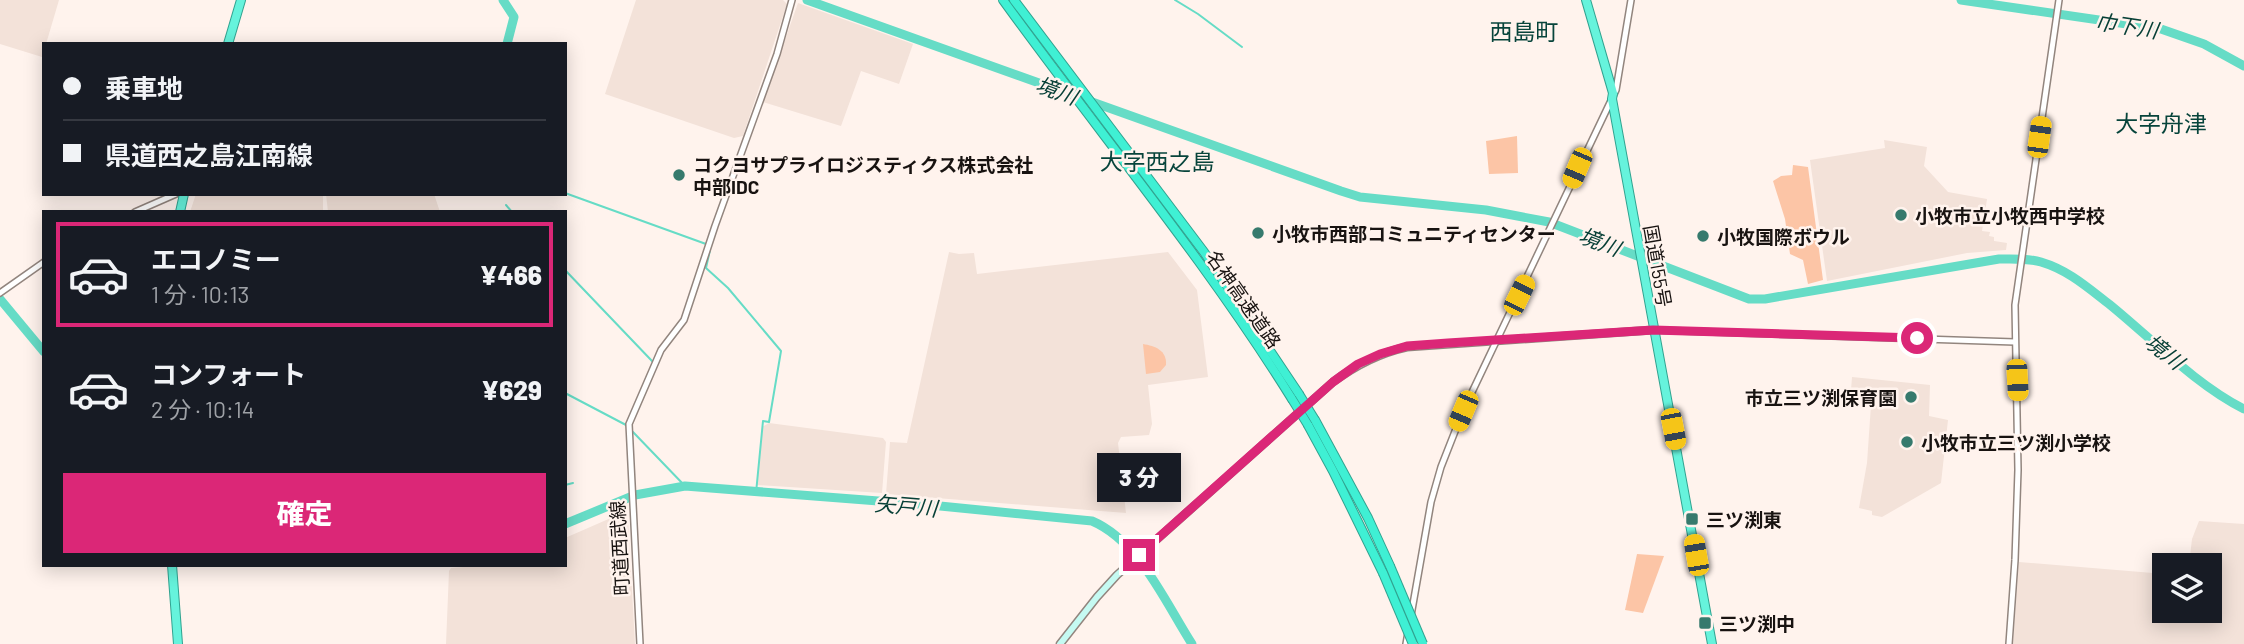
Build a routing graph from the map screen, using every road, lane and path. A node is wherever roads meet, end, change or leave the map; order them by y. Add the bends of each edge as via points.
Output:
1 (241, 0) edge
2 (792, 0) edge
3 (1003, 0) edge
4 (1014, 0) edge
5 (1580, 0) edge
6 (1586, 0) edge
7 (1631, 0) edge
8 (2059, 0) edge
9 (1017, 11) junction
10 (229, 42) edge
11 (1612, 99) junction
12 (171, 196) edge
13 (140, 210) edge
14 (42, 263) edge
15 (0, 293) edge
16 (1653, 330) junction
17 (1498, 340) junction
18 (2015, 342) junction
19 (1295, 396) junction
20 (1311, 422) junction
21 (172, 567) edge
22 (178, 644) edge
23 (640, 644) edge
24 (1060, 644) edge
25 (1406, 644) edge
26 (1413, 644) edge
27 (1423, 644) edge
28 (1712, 644) edge
29 (2009, 644) edge

1 - 10 highway
2 - 23 street, 町道西武線 via 684,320 661,350 629,424
3 - 9 highway, 名神高速道路
4 - 9 highway, 名神高速道路
5 - 11 highway, 国道155号
6 - 11 highway, 国道155号
7 - 11 street
8 - 18 street via 2019,264
9 - 19 highway, 名神高速道路 via 1061,78
9 - 19 highway, 名神高速道路 via 1219,273
11 - 16 highway, 国道155号
11 - 17 street
12 - 13 street
14 - 15 street
16 - 17 main road
16 - 18 street
16 - 28 highway, 国道155号
17 - 24 main road via 1407,346 1358,364 1127,566
17 - 25 street via 1441,467
18 - 29 street via 2018,470
19 - 20 highway, 名神高速道路, bridge
20 - 26 highway, 名神高速道路, bridge
20 - 27 highway, 名神高速道路, bridge via 1363,508
21 - 22 highway

